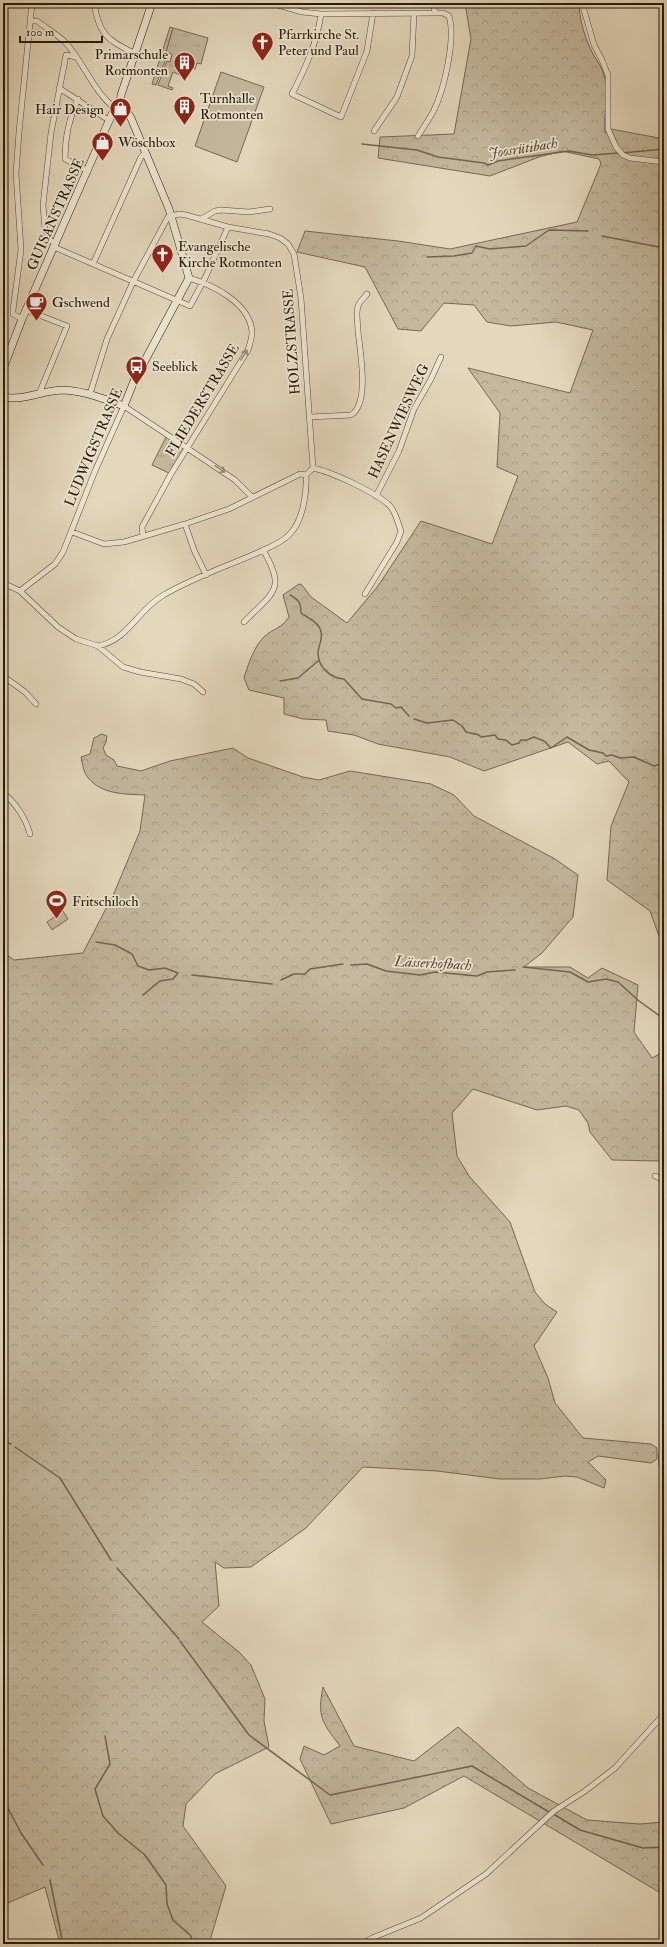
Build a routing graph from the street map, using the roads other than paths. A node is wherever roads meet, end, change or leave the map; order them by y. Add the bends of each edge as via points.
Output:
1 (32, 3) edge
2 (94, 3) edge
3 (152, 3) edge
4 (271, 3) edge
5 (433, 3) edge
6 (582, 3) edge
7 (373, 13) junction
8 (414, 13) junction
9 (435, 13) junction
10 (321, 14) junction
11 (32, 20) junction
12 (136, 54) junction
13 (76, 57) junction
14 (59, 88) junction
15 (78, 99) junction
16 (118, 108) junction
17 (110, 121) junction
18 (374, 131) dead end
19 (418, 136) dead end
20 (145, 153) junction
21 (664, 162) edge
22 (88, 171) junction
23 (270, 210) dead end
24 (171, 215) junction
25 (201, 219) junction
26 (228, 227) junction
27 (55, 245) junction
28 (93, 264) junction
29 (189, 278) junction
30 (133, 282) junction
31 (202, 283) junction
32 (367, 294) dead end
33 (177, 301) junction
34 (26, 310) junction
35 (22, 318) junction
36 (441, 357) dead end
37 (3, 369) edge
38 (39, 394) junction
39 (90, 394) junction
40 (3, 397) edge
41 (124, 406) junction
42 (310, 417) junction
43 (188, 448) junction
44 (313, 468) junction
45 (306, 475) junction
46 (251, 496) junction
47 (376, 496) junction
48 (185, 524) junction
49 (72, 532) junction
50 (143, 536) junction
51 (263, 550) junction
52 (206, 575) junction
53 (3, 583) edge
54 (20, 591) junction
55 (365, 594) dead end
56 (244, 622) dead end
57 (98, 646) junction
58 (3, 676) edge
59 (203, 692) dead end
60 (36, 704) dead end
61 (3, 793) edge
62 (30, 834) dead end
63 (655, 1176) dead end
64 (664, 1180) edge
65 (664, 1442) edge
66 (664, 1488) edge
67 (664, 1714) edge
68 (362, 1944) edge

1 - 11 street
2 - 12 street via 99,27 109,40
3 - 12 street, GUISANSTRASSE
4 - 10 street via 302,12
5 - 9 street
6 - 21 street via 594,45 608,75 608,130 618,150 630,158
7 - 8 street
7 - 10 street
7 - 10 street via 367,51 341,117 292,94 319,31
8 - 9 street
8 - 18 street via 412,56 397,97
9 - 19 street via 449,16 451,24 445,78 433,112
11 - 13 street via 64,41
11 - 35 street via 23,85 16,173 22,236 13,314
12 - 16 street, GUISANSTRASSE
13 - 14 street via 66,55
13 - 16 street via 105,98
14 - 15 street
14 - 27 street via 43,205 45,229
15 - 17 street
15 - 22 street via 72,112 65,160
16 - 17 street, GUISANSTRASSE
16 - 20 street via 128,112
17 - 22 street, GUISANSTRASSE
20 - 24 street
20 - 28 street via 141,156
22 - 27 street, GUISANSTRASSE
23 - 25 street via 221,210
24 - 25 street, HOLZSTRASSE via 180,214
24 - 29 street
24 - 30 street via 166,218
25 - 26 street, HOLZSTRASSE
26 - 31 street
26 - 42 street, HOLZSTRASSE via 257,231 280,238 288,244 294,254 301,298
27 - 28 street
27 - 34 street, GUISANSTRASSE
28 - 30 street
29 - 31 street, FLIEDERSTRASSE
29 - 33 street, LUDWIGSTRASSE
30 - 33 street
30 - 39 street via 107,339
31 - 33 street via 190,306
43 -> 31 street, FLIEDERSTRASSE via 248,350 252,336 250,323 242,309 230,298
32 - 42 street via 358,304 362,373 360,406 351,415
33 - 41 street, LUDWIGSTRASSE
34 - 35 street, GUISANSTRASSE
34 - 38 street via 67,326
35 - 37 street, GUISANSTRASSE
36 - 47 street, HASENWIESWEG via 432,379 414,409 399,451
38 - 39 street via 60,390
38 - 40 street via 17,398
39 - 41 street
41 - 43 street
41 - 49 street, LUDWIGSTRASSE via 94,472
42 - 44 street, HOLZSTRASSE
43 -> 46 street via 235,480
43 - 50 street, FLIEDERSTRASSE via 142,527
44 - 45 street
44 - 47 street via 323,470
45 - 46 street via 300,474
45 - 51 street via 296,525 289,535
46 - 48 street via 229,509
47 - 55 street via 391,506 401,530 397,542
48 - 50 street
48 - 52 street
49 - 50 street via 104,544 124,542
49 - 54 street, LUDWIGSTRASSE via 55,564
51 - 52 street
51 - 56 street via 275,571 276,586 270,596
52 - 57 street via 159,598 116,640
53 - 54 street
54 - 57 street via 62,630 76,639
57 - 59 street via 123,667 136,672 182,679 194,684
58 - 60 street via 25,692
61 - 62 street via 20,812
63 - 64 street
65 - 66 street via 661,1459
67 - 68 street via 614,1768 554,1811 486,1874 421,1918

